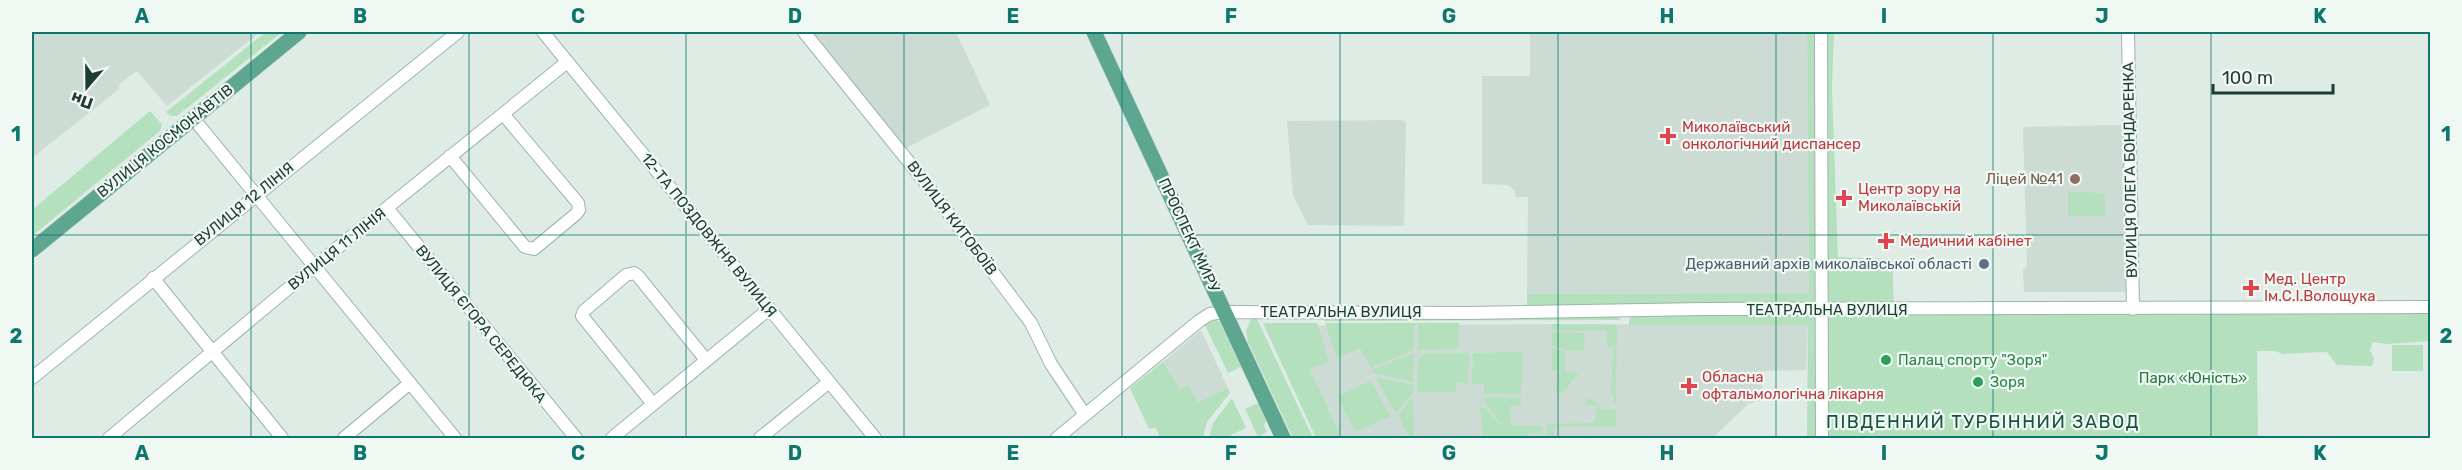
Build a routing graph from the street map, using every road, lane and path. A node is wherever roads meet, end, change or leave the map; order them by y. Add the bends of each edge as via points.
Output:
1 (299, 32) edge
2 (458, 32) edge
3 (543, 32) edge
4 (804, 32) edge
5 (1094, 32) edge
6 (1821, 32) edge
7 (2128, 32) edge
8 (567, 62) junction
9 (503, 114) junction
10 (193, 118) junction
11 (450, 156) junction
12 (256, 194) junction
13 (387, 208) junction
14 (32, 250) edge
15 (315, 266) junction
16 (153, 278) junction
17 (2430, 307) edge
18 (769, 309) junction
19 (1821, 309) junction
20 (2133, 309) junction
21 (1224, 312) junction
22 (214, 353) junction
23 (706, 360) junction
24 (32, 378) edge
25 (829, 382) junction
26 (410, 383) junction
27 (653, 404) junction
28 (1085, 415) junction
29 (109, 438) edge
30 (282, 438) edge
31 (344, 438) edge
32 (456, 438) edge
33 (576, 438) edge
34 (612, 438) edge
35 (760, 438) edge
36 (874, 438) edge
37 (1057, 438) edge
38 (1283, 438) edge
39 (1822, 438) edge

1 - 10 main road, ВУЛИЦЯ КОСМОНАВТІВ
2 - 12 street, ВУЛИЦЯ 12 ЛІНІЯ
3 - 8 street, 12-ТА ПОЗДОВЖНЯ ВУЛИЦЯ
4 - 28 street, ВУЛИЦЯ КИТОБОЇВ via 1031,323 1051,364
5 - 21 main road, ПРОСПЕКТ МИРУ
6 - 19 street
7 - 20 street, ВУЛИЦЯ ОЛЕГА БОНДАРЕНКА
8 - 9 street, ВУЛИЦЯ 11 ЛІНІЯ
8 - 18 street, 12-ТА ПОЗДОВЖНЯ ВУЛИЦЯ
9 - 11 street, ВУЛИЦЯ 11 ЛІНІЯ
9 - 11 street via 578,203 576,214 534,249 525,247
10 - 12 street
10 - 14 main road, ВУЛИЦЯ КОСМОНАВТІВ
11 - 13 street, ВУЛИЦЯ 11 ЛІНІЯ
12 - 15 street
12 - 16 street, ВУЛИЦЯ 12 ЛІНІЯ
13 - 15 street, ВУЛИЦЯ 11 ЛІНІЯ
13 - 33 street, ВУЛИЦЯ ЄГОРА СЕРЕДЮКА
15 - 22 street, ВУЛИЦЯ 11 ЛІНІЯ
15 - 26 street
16 - 22 street
16 - 24 street, ВУЛИЦЯ 12 ЛІНІЯ
17 - 20 street, ТЕАТРАЛЬНА ВУЛИЦЯ
18 - 23 street
18 - 25 street, 12-ТА ПОЗДОВЖНЯ ВУЛИЦЯ
19 - 20 street, ТЕАТРАЛЬНА ВУЛИЦЯ
19 - 21 street, ТЕАТРАЛЬНА ВУЛИЦЯ
19 - 39 street
21 - 28 street via 1199,321
21 - 38 main road, ПРОСПЕКТ МИРУ
22 - 29 street, ВУЛИЦЯ 11 ЛІНІЯ
22 - 30 street
23 - 27 street
23 - 27 street via 638,276 626,275 582,316
25 - 35 street
25 - 36 street, 12-ТА ПОЗДОВЖНЯ ВУЛИЦЯ
26 - 31 street
26 - 32 street
27 - 34 street
28 - 37 street

